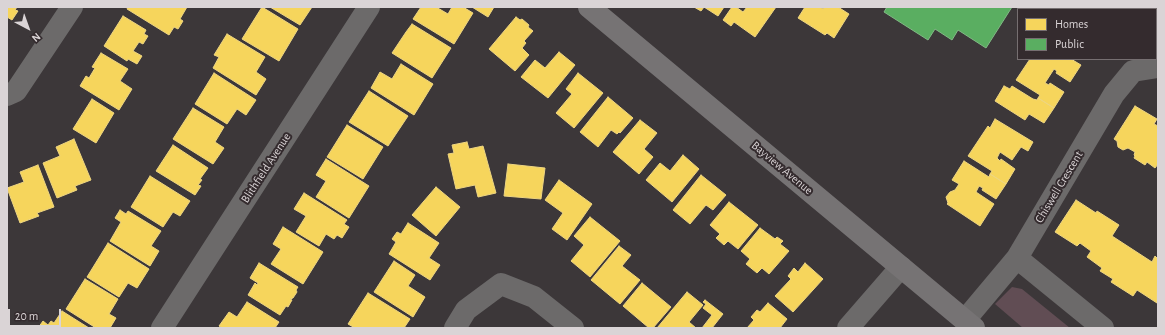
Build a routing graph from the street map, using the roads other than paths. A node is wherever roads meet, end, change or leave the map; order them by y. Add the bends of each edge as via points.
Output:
1 (72, 7) edge
2 (369, 7) edge
3 (589, 7) edge
4 (1158, 67) edge
5 (7, 95) edge
6 (1017, 258) junction
7 (901, 267) junction
8 (969, 324) edge
9 (162, 328) edge
10 (455, 328) edge
11 (573, 328) edge
12 (848, 328) edge
13 (1103, 328) edge

1 - 5 street via 16,91
2 - 9 street, Blithfield Avenue
3 - 7 main road, Bayview Avenue
4 - 6 street, Chiswell Crescent via 1134,71 1114,94
6 - 8 street, Chiswell Crescent
6 - 13 street
7 - 8 main road, Bayview Avenue
7 - 12 street
10 - 11 street via 466,310 501,284 534,296

